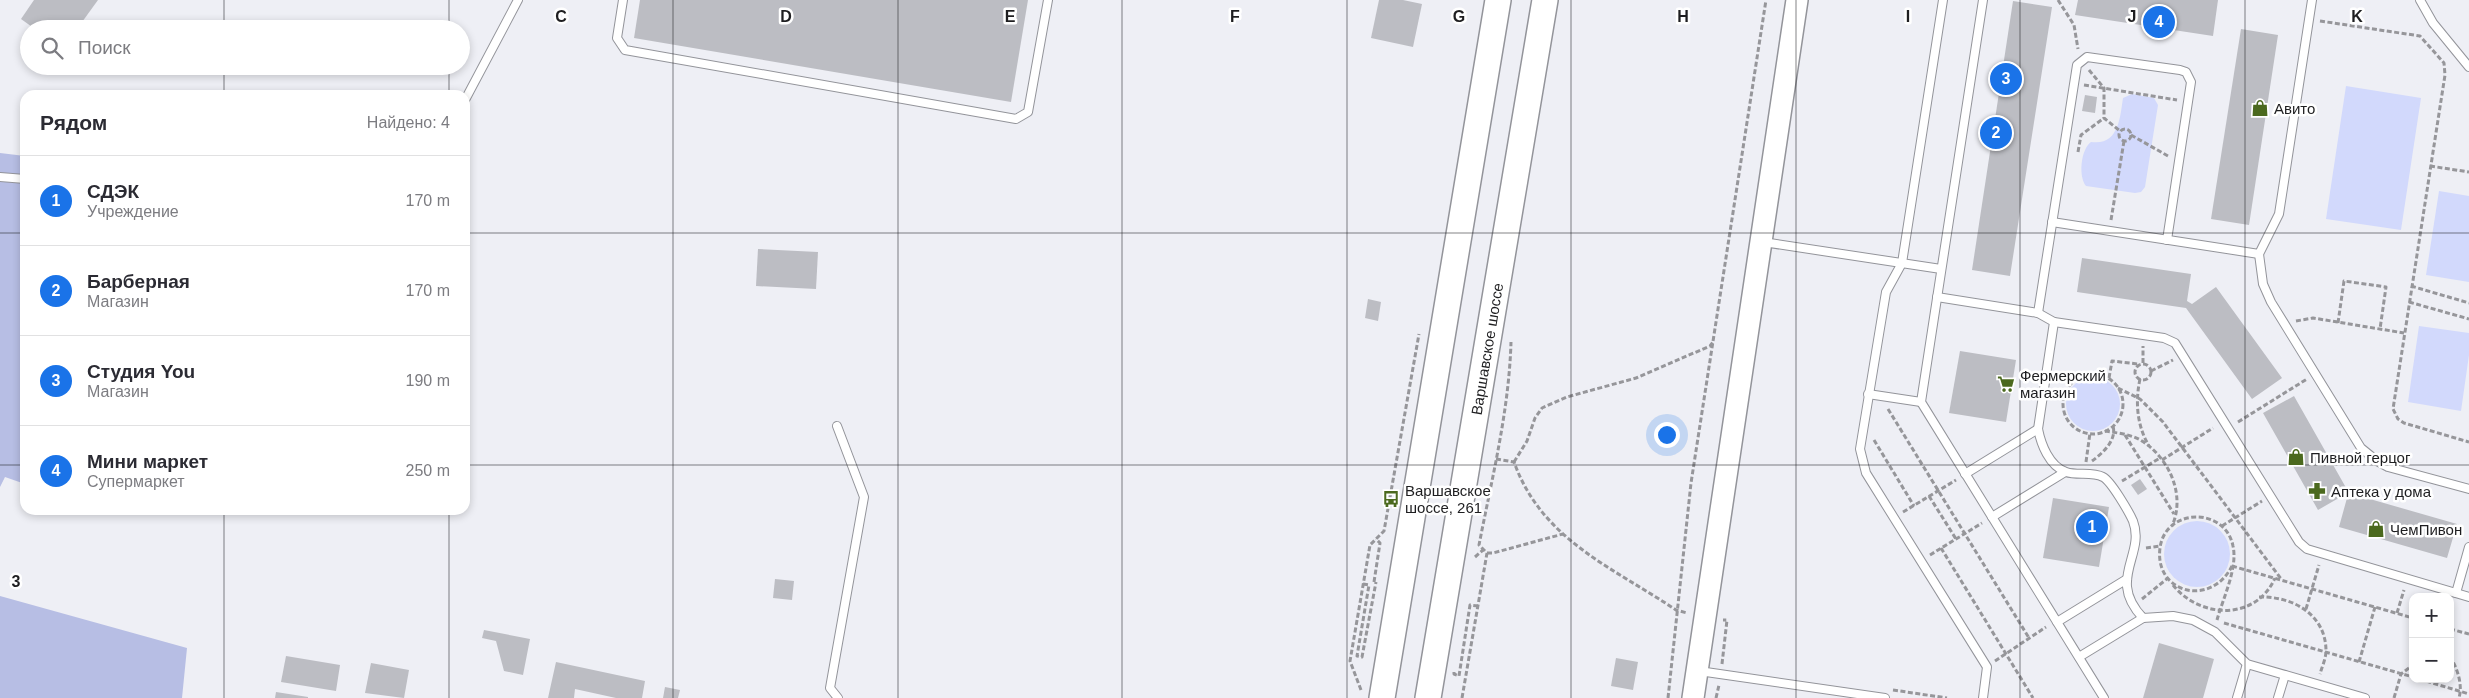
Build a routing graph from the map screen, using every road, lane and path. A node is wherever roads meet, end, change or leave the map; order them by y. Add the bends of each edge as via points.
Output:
1 (518, 0) edge
2 (623, 0) edge
3 (1048, 0) edge
4 (1498, 0) edge
5 (1545, 0) edge
6 (1766, 0) edge
7 (1797, 0) edge
8 (1943, 0) edge
9 (1983, 0) edge
10 (2312, 0) edge
11 (2420, 0) edge
12 (2309, 20) junction
13 (2469, 68) edge
14 (2074, 84) junction
15 (470, 91) edge
16 (2188, 101) junction
17 (2104, 118) dead end
18 (2131, 135) junction
19 (2124, 141) junction
20 (2078, 153) dead end
21 (2179, 162) junction
22 (2430, 166) junction
23 (2469, 172) edge
24 (0, 177) edge
25 (20, 179) edge
26 (2052, 222) junction
27 (2110, 231) junction
28 (2166, 240) junction
29 (1761, 241) junction
30 (2259, 254) junction
31 (1902, 263) junction
32 (1941, 269) junction
33 (2411, 286) junction
34 (1937, 297) junction
35 (2409, 302) junction
36 (2469, 303) edge
37 (2038, 313) junction
38 (2469, 319) edge
39 (2054, 322) junction
40 (2338, 322) junction
41 (2284, 324) junction
42 (1420, 328) dead end
43 (2380, 329) junction
44 (2404, 333) junction
45 (2144, 335) junction
46 (1511, 339) dead end
47 (1714, 341) junction
48 (2183, 354) junction
49 (2141, 364) junction
50 (2151, 371) junction
51 (2315, 374) junction
52 (2109, 378) junction
53 (2140, 379) junction
54 (2118, 388) junction
55 (1868, 394) junction
56 (1880, 396) junction
57 (2138, 398) junction
58 (1920, 402) junction
59 (1864, 424) junction
60 (2227, 424) junction
61 (837, 426) dead end
62 (2113, 426) junction
63 (2038, 429) junction
64 (2104, 431) junction
65 (2115, 432) junction
66 (2090, 433) junction
67 (2124, 434) junction
68 (2469, 442) edge
69 (2182, 447) junction
70 (2150, 448) junction
71 (1496, 459) junction
72 (2161, 459) junction
73 (1514, 462) junction
74 (2145, 467) junction
75 (2065, 472) junction
76 (1965, 474) junction
77 (2112, 487) junction
78 (2469, 489) edge
79 (1938, 491) junction
80 (1929, 496) junction
81 (2271, 496) junction
82 (1914, 506) junction
83 (2175, 515) junction
84 (1992, 517) junction
85 (1894, 518) junction
86 (2235, 518) junction
87 (2172, 526) junction
88 (2222, 526) junction
89 (1965, 533) junction
90 (1564, 534) junction
91 (1376, 538) junction
92 (1956, 539) junction
93 (2469, 547) edge
94 (1941, 548) junction
95 (1485, 552) junction
96 (2322, 555) junction
97 (1475, 556) dead end
98 (1921, 560) junction
99 (2232, 566) junction
100 (2276, 572) junction
101 (2167, 577) junction
102 (2275, 578) junction
103 (2127, 579) junction
104 (2407, 579) junction
105 (2282, 580) junction
106 (1363, 584) junction
107 (2312, 589) junction
108 (2456, 593) junction
109 (2259, 597) junction
110 (2469, 597) edge
111 (1478, 606) junction
112 (2133, 606) junction
113 (2375, 607) junction
114 (1676, 610) junction
115 (2220, 610) junction
116 (2306, 610) junction
117 (2397, 614) junction
118 (2409, 617) edge
119 (1705, 618) junction
120 (2143, 618) junction
121 (2057, 621) junction
122 (2454, 629) edge
123 (2469, 634) edge
124 (1460, 636) dead end
125 (2030, 638) junction
126 (2326, 652) junction
127 (2006, 654) junction
128 (2079, 658) junction
129 (2359, 662) junction
130 (2247, 664) junction
131 (2454, 665) edge
132 (1986, 666) junction
133 (2409, 668) edge
134 (1697, 671) junction
135 (1720, 674) junction
136 (2400, 674) junction
137 (2285, 675) junction
138 (2409, 676) edge
139 (2434, 683) edge
140 (2317, 684) junction
141 (2461, 691) junction
142 (2469, 694) edge
143 (838, 698) edge
144 (1360, 698) edge
145 (1382, 698) edge
146 (1428, 698) edge
147 (1462, 698) edge
148 (1668, 698) edge
149 (1693, 698) edge
150 (1716, 698) edge
151 (1885, 698) edge
152 (1984, 698) edge
153 (2033, 698) edge
154 (2104, 698) edge
155 (2237, 698) edge
156 (2278, 698) edge
157 (2365, 698) edge
158 (2394, 698) edge
159 (2459, 698) edge

1 - 15 lane
2 - 3 lane via 617,38 625,50 1016,118 1028,112
4 - 145 main road
5 - 146 main road, Варшавское шоссе
6 - 47 path
7 - 29 street
8 - 31 lane
9 - 32 lane
10 - 12 lane
11 - 13 lane via 2433,23
12 - 22 path via 2416,35 2423,38 2441,58 2446,68
12 - 30 lane via 2279,214
14 - 16 path
14 - 16 lane via 2077,65 2087,57 2171,68 2190,76
14 - 26 lane
16 - 21 lane
17 - 20 path via 2081,135
18 - 19 path
18 - 19 path via 2123,129 2119,134
18 - 21 path
19 - 27 path
21 - 28 lane
22 - 23 path
22 - 33 path
24 - 25 lane
26 - 27 lane
26 - 37 lane
27 - 28 lane
28 - 30 lane
29 - 31 lane
29 - 119 street
30 - 41 lane via 2263,284
31 - 32 lane
31 - 55 lane via 1886,292
32 - 34 lane
33 - 35 path
33 - 36 path
34 - 37 lane
34 - 58 lane
35 - 38 path
35 - 44 path
37 - 39 lane
39 - 45 lane
39 - 63 lane
40 - 41 path via 2309,318
40 - 43 path
40 - 43 path via 2344,281 2386,287
41 - 51 lane
42 - 91 path via 1384,531
43 - 44 path
44 - 68 path via 2393,402 2395,414 2404,423
45 - 48 lane via 2170,340
45 - 49 path
46 - 71 path via 1510,377
47 - 73 path via 1710,346 1636,378 1542,408
47 - 114 path via 1691,484
48 - 50 path
48 - 60 lane
49 - 50 path via 2150,367
49 - 52 path via 2112,361
49 - 53 path via 2135,372
50 - 53 path via 2148,378
51 - 60 path
51 - 78 lane via 2361,448 2373,458 2388,466
52 - 54 path
52 - 66 path via 2090,374 2081,376 2066,390 2064,409 2067,418 2081,431
53 - 57 path
54 - 57 path
54 - 62 path via 2123,408
55 - 56 lane
55 - 59 lane
56 - 58 lane
56 - 79 path
57 - 69 path via 2158,415
57 - 70 path via 2140,425
58 - 76 lane
59 - 82 path
59 - 85 lane via 1860,449 1863,464
60 - 69 path
60 - 81 lane
61 - 143 lane via 864,497 830,688
62 - 64 path
62 - 65 path
63 - 75 lane via 2046,453
63 - 76 lane
64 - 65 path
64 - 66 path
65 - 66 path via 2107,447 2085,465
65 - 67 path
67 - 70 path
67 - 74 path
69 - 72 path
69 - 86 path
70 - 72 path
71 - 73 path
71 - 95 path via 1479,545
72 - 74 path
72 - 83 path via 2174,484
73 - 90 path via 1533,502
74 - 77 path
74 - 83 path
75 - 77 lane via 2098,475
75 - 84 lane
76 - 79 path
76 - 84 lane
77 - 103 lane via 2134,526
79 - 80 path
79 - 89 path
80 - 82 path
80 - 92 path
81 - 86 path
81 - 96 lane via 2299,542
82 - 85 path
83 - 87 path
84 - 89 path
84 - 121 lane
85 - 98 lane
86 - 88 path
86 - 100 path
87 - 88 path via 2190,517 2201,516
87 - 101 path via 2160,546 2162,568
88 - 99 path via 2233,544
89 - 92 path
89 - 125 path
90 - 95 path via 1493,553
90 - 114 path via 1586,555
91 - 106 path via 1370,545
91 - 106 path via 1380,543 1362,657 1357,656 1369,585
92 - 94 path
93 - 108 lane
94 - 98 path
94 - 127 path
95 - 97 path
95 - 111 path
96 - 104 lane
96 - 107 path
98 - 132 lane
99 - 101 path via 2219,584 2198,591 2186,590
99 - 102 path
99 - 115 path
100 - 102 path
100 - 105 path
101 - 112 path
101 - 115 path via 2183,597 2204,609
102 - 105 path
102 - 109 path
103 - 112 lane via 2127,592
103 - 121 lane
104 - 108 lane
104 - 117 path
105 - 107 path
106 - 144 path via 1350,661 1361,689
107 - 113 path
107 - 116 path
108 - 110 lane
109 - 115 path via 2253,603 2229,611
109 - 116 path via 2276,596
111 - 124 path via 1470,605 1459,676 1454,674
111 - 147 path
112 - 120 lane
113 - 117 path
113 - 129 path
114 - 119 path
114 - 148 path
115 - 126 path via 2216,621
116 - 126 path via 2324,636
117 - 118 path
119 - 134 street
119 - 135 path via 1727,620
120 - 128 lane
120 - 130 lane via 2173,616 2193,620 2214,632
121 - 125 path
121 - 128 lane
122 - 123 path
125 - 127 path
126 - 129 path
126 - 140 path
127 - 132 path
127 - 153 path
128 - 154 lane
129 - 136 path
130 - 137 lane
130 - 155 lane
131 - 141 path
132 - 152 lane
133 - 136 path
134 - 135 lane
134 - 149 street
135 - 150 path
135 - 151 lane
136 - 138 path
136 - 158 path
137 - 140 lane
137 - 156 lane
139 - 141 path
140 - 157 lane
141 - 142 path
141 - 159 path

